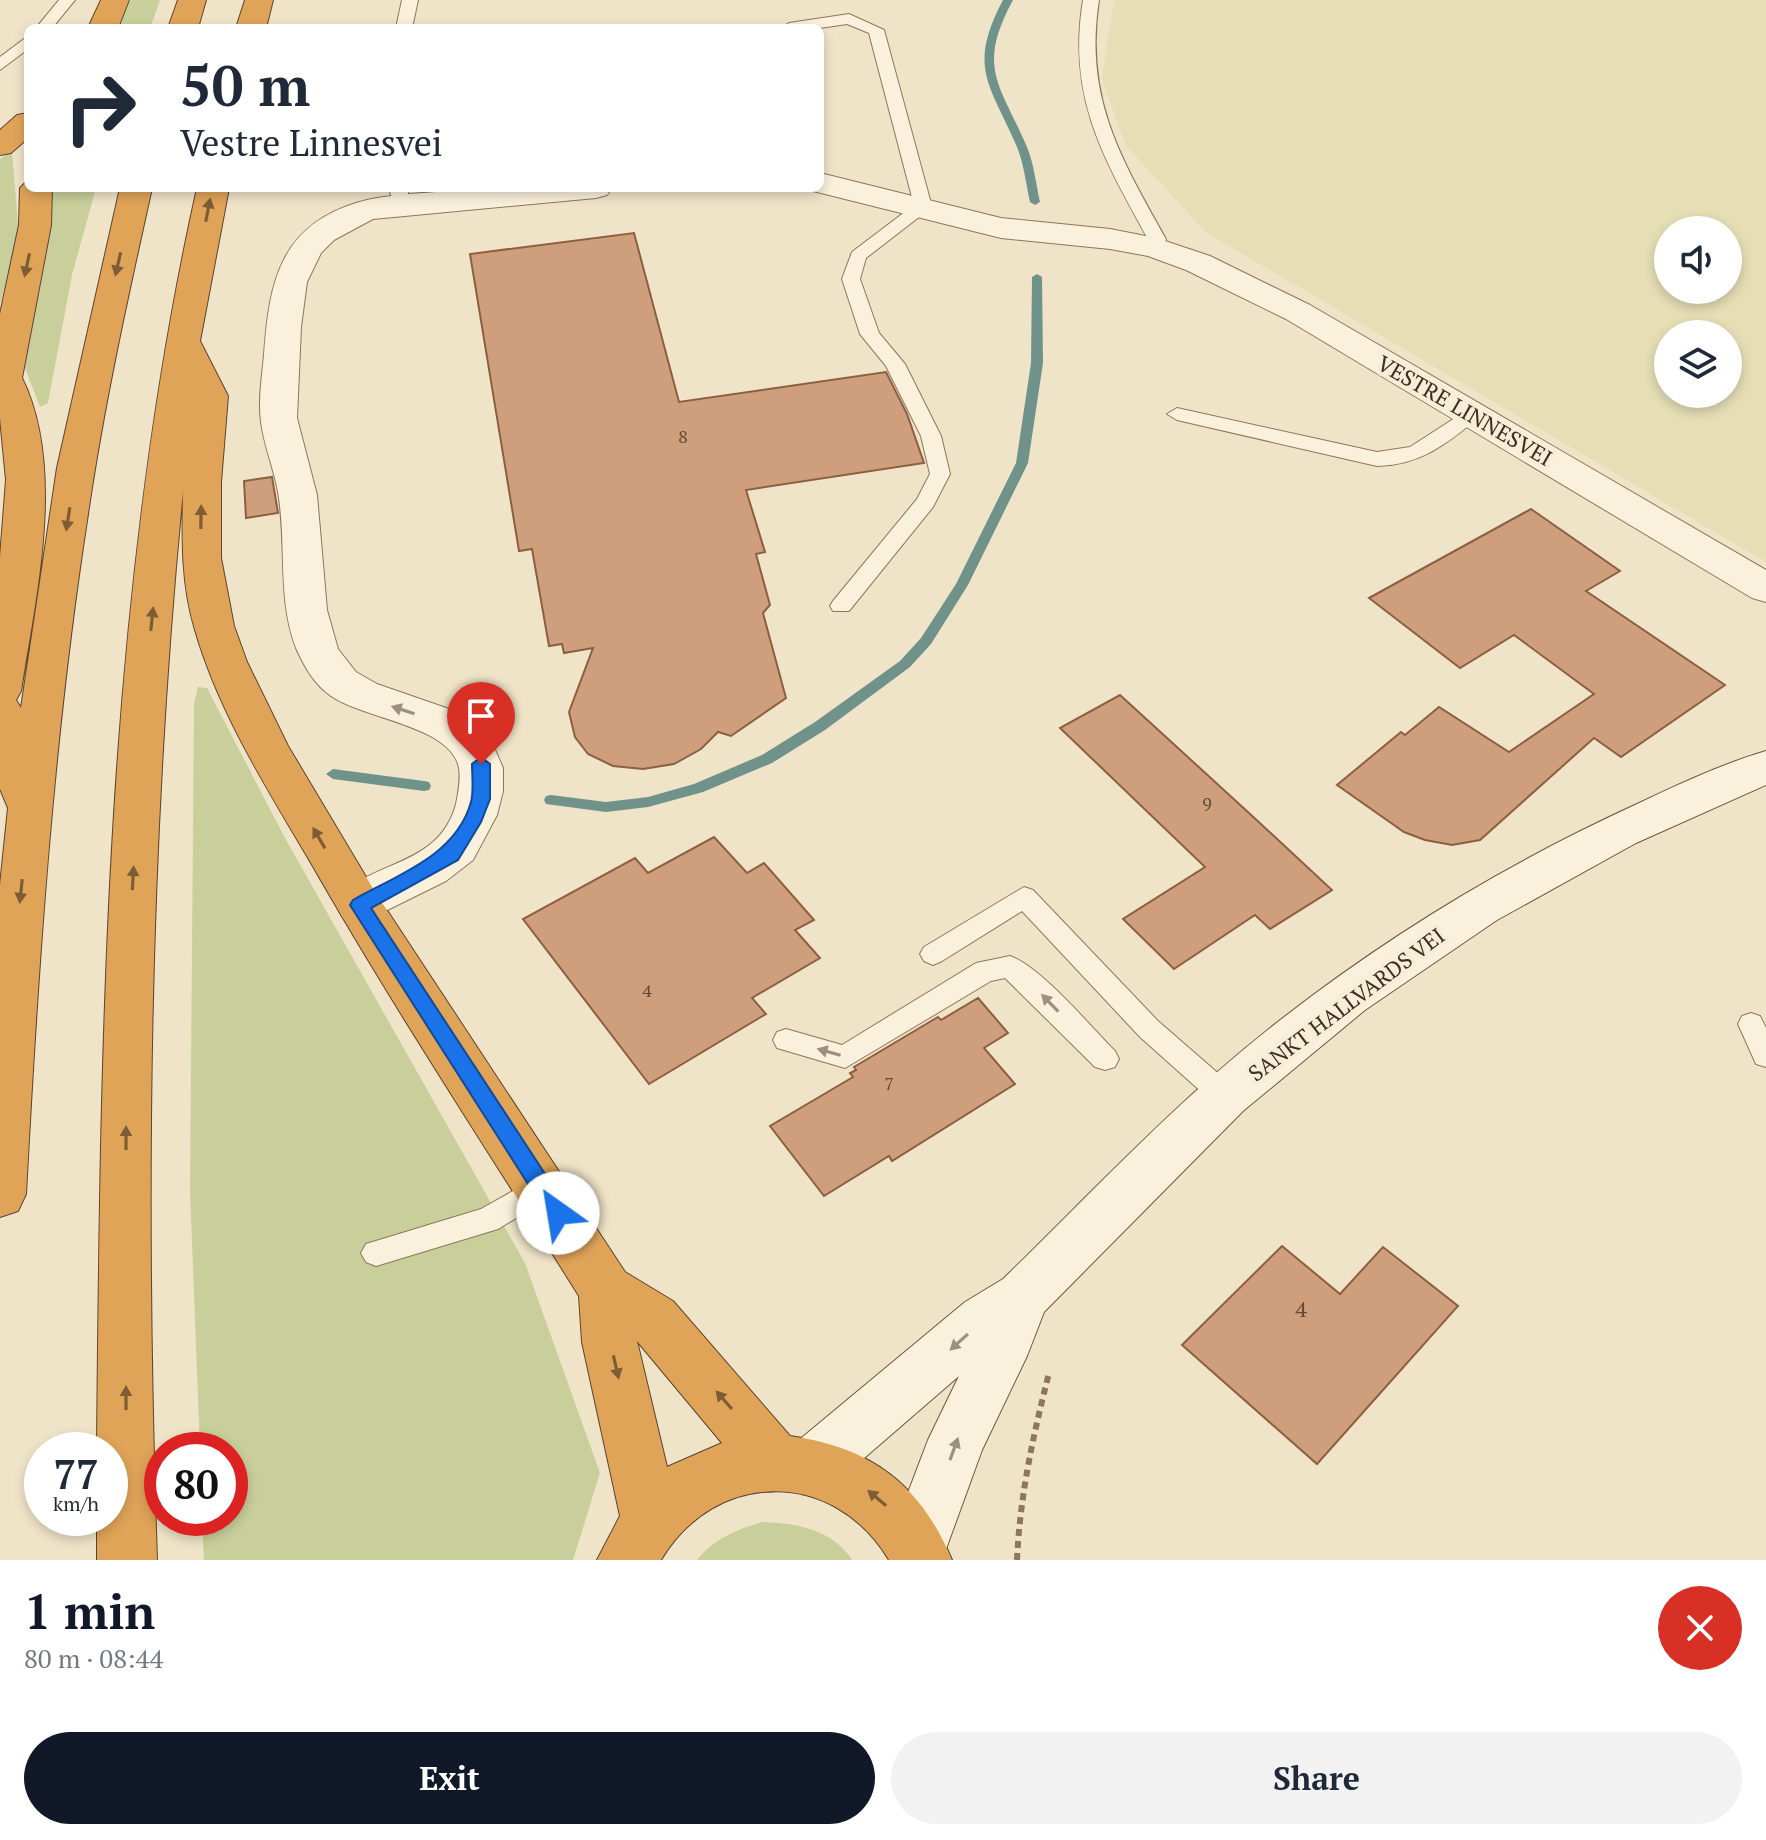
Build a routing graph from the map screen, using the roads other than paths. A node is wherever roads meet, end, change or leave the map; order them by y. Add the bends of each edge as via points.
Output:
1 (67, 0) edge
2 (115, 0) edge
3 (192, 0) edge
4 (259, 0) edge
5 (410, 0) edge
6 (1091, 0) edge
7 (47, 24) edge
8 (105, 24) edge
9 (184, 24) edge
10 (252, 24) edge
11 (405, 24) edge
12 (816, 24) edge
13 (24, 44) edge
14 (0, 65) edge
15 (24, 125) edge
16 (0, 146) edge
17 (824, 184) edge
18 (36, 192) edge
19 (135, 192) edge
20 (212, 192) edge
21 (498, 192) edge
22 (399, 196) edge
23 (923, 207) junction
24 (1156, 248) junction
25 (183, 342) junction
26 (2, 374) edge
27 (1472, 413) junction
28 (1177, 414) dead end
29 (1766, 588) edge
30 (841, 606) dead end
31 (0, 691) edge
32 (0, 709) edge
33 (1766, 767) edge
34 (29, 814) junction
35 (359, 905) junction
36 (933, 954) dead end
37 (1766, 1033) edge
38 (786, 1040) dead end
39 (1766, 1056) edge
40 (1105, 1059) dead end
41 (1225, 1096) junction
42 (543, 1187) junction
43 (0, 1194) edge
44 (376, 1253) dead end
45 (606, 1290) junction
46 (1022, 1297) junction
47 (793, 1463) junction
48 (639, 1540) edge
49 (920, 1554) edge
50 (127, 1560) edge

1 - 7 lane
2 - 8 highway
3 - 9 highway
4 - 10 highway
5 - 11 lane
6 - 24 lane via 1084,64 1092,106 1157,239
12 - 23 lane via 849,19 876,30
13 - 14 lane
15 - 16 highway
17 - 23 street, VESTRE LINNESVEI
18 -> 26 highway via 35,225
19 -> 34 highway via 73,491
25 -> 20 highway
21 - 22 street
35 -> 22 street via 451,855 481,799 481,764 466,741 444,723 366,698 336,679 319,651 306,604 299,502 279,418 284,304 288,281 304,251 323,231
23 - 24 street, VESTRE LINNESVEI via 1001,228
23 - 30 lane via 858,256 851,279 870,334 895,364 931,436 940,474 926,502
24 - 27 street, VESTRE LINNESVEI via 1245,283
35 -> 25 highway via 268,751 214,626 200,531 210,396
50 -> 25 highway via 126,1125 133,877 145,685
26 - 31 highway via 22,440 25,497
27 - 28 lane via 1416,454 1399,460
27 - 29 street, VESTRE LINNESVEI
32 - 34 highway
33 - 41 street, SANKT HALLVARDS VEI via 1530,877 1386,969
34 -> 43 highway
35 - 42 highway
36 - 41 lane via 1024,897 1149,1029
37 - 39 lane via 1751,1024
40 -> 38 lane via 1010,967 985,971 845,1057
41 - 46 street, SANKT HALLVARDS VEI
42 - 44 lane via 488,1220
42 - 45 highway
47 -> 45 highway via 654,1319
45 -> 48 highway
46 -> 47 street, SANKT HALLVARDS VEI
49 -> 46 street, SANKT HALLVARDS VEI via 957,1440 1008,1338
47 - 48 highway via 740,1465 707,1477 678,1496
49 -> 47 highway via 884,1503 851,1480

